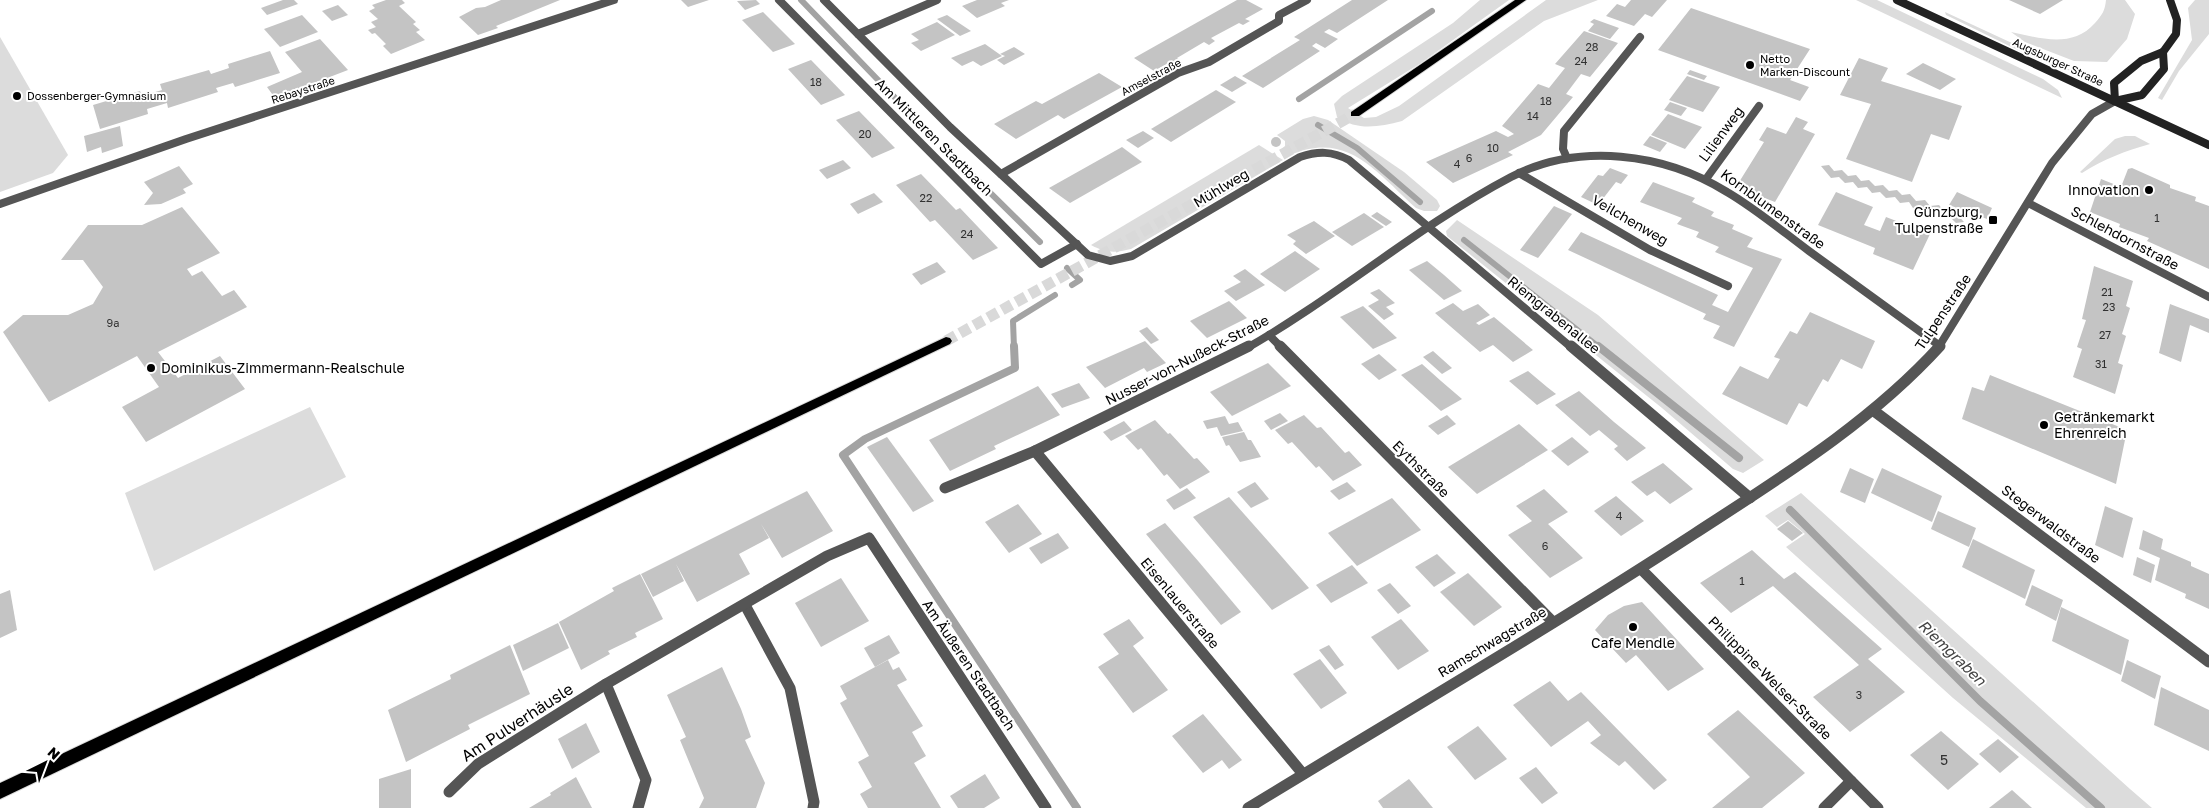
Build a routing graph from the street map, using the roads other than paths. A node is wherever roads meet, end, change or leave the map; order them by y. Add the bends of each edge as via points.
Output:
1 (614, 0) edge
2 (779, 0) edge
3 (824, 0) edge
4 (937, 0) edge
5 (1307, 0) edge
6 (1521, 0) edge
7 (1898, 0) edge
8 (2170, 0) edge
9 (858, 34) junction
10 (1640, 37) dead end
11 (2163, 52) junction
12 (2115, 100) junction
13 (1759, 106) dead end
14 (1355, 114) tunnel mouth
15 (2209, 145) edge
16 (1340, 155) joint
17 (1566, 158) junction
18 (1519, 173) junction
19 (1001, 174) junction
20 (1706, 179) junction
21 (2028, 203) junction
22 (0, 204) edge
23 (1426, 228) junction
24 (1077, 244) junction
25 (1119, 262) joint
26 (1728, 286) dead end
27 (2209, 297) edge
28 (1269, 335) junction
29 (946, 341) tunnel mouth
30 (1940, 346) junction
31 (1874, 411) junction
32 (1035, 451) junction
33 (945, 488) dead end
34 (1750, 498) junction
35 (869, 538) joint
36 (1641, 569) junction
37 (745, 605) junction
38 (1553, 622) junction
39 (2209, 662) edge
40 (606, 684) junction
41 (1303, 774) junction
42 (1851, 781) junction
43 (0, 791) edge
44 (450, 792) dead end
45 (638, 808) edge
46 (813, 808) edge
47 (1046, 808) edge
48 (1248, 808) edge
49 (1824, 808) edge
50 (1878, 808) edge

1 - 22 street, Rebaystraße via 186,139
2 - 24 street, Am Mittleren Stadtbach via 1041,264
3 - 9 street, Am Mittleren Stadtbach
4 - 9 street
5 - 19 street, Amselstraße via 1280,15 1279,21 1209,62 1178,73
6 - 14 main road
7 - 12 main road, Augsburger Straße
8 - 11 main road via 2177,20 2176,34
9 - 19 street, Am Mittleren Stadtbach
10 - 17 street via 1564,131
11 - 12 main road via 2140,61 2114,83
11 - 12 main road via 2164,69 2142,95
12 - 15 main road, Augsburger Straße
12 - 21 street, Tulpenstraße via 2092,114 2052,163
13 - 20 street, Lilienweg
16 - 23 street, Riemgrabenallee
16 - 25 street, Mühlweg via 1318,152 1300,157
17 - 18 street, Kornblumenstraße
17 - 20 street, Kornblumenstraße via 1629,157
18 - 23 street, Kornblumenstraße
18 - 26 street, Veilchenweg via 1650,250
19 - 24 street, Am Mittleren Stadtbach
20 - 30 street, Kornblumenstraße
21 - 27 street, Schlehdornstraße
21 - 30 street, Tulpenstraße
23 - 28 street, Nusser-von-Nußeck-Straße
23 - 34 street, Riemgrabenallee via 1652,412
24 - 25 street, Am Mittleren Stadtbach via 1088,255 1102,261
28 - 32 street, Nusser-von-Nußeck-Straße
28 - 38 street, Eythstraße
29 - 43 main road
30 - 31 street, Tulpenstraße
31 - 34 street, Tulpenstraße
31 - 39 street, Stegerwaldstraße
32 - 33 street, Nusser-von-Nußeck-Straße
32 - 41 street, Eisenlauerstraße
34 - 36 street, Ramschwagstraße
35 - 37 street, Am Pulverhäusle via 827,556
35 - 47 street, Am Äußeren Stadtbach
36 - 38 street, Ramschwagstraße
36 - 42 street, Philippine-Welser-Straße
37 - 40 street, Am Pulverhäusle
37 - 46 street via 790,688
38 - 41 street, Ramschwagstraße
40 - 44 street, Am Pulverhäusle via 478,764
40 - 45 street via 646,780
41 - 48 street, Ramschwagstraße
42 - 49 street
42 - 50 street, Philippine-Welser-Straße

